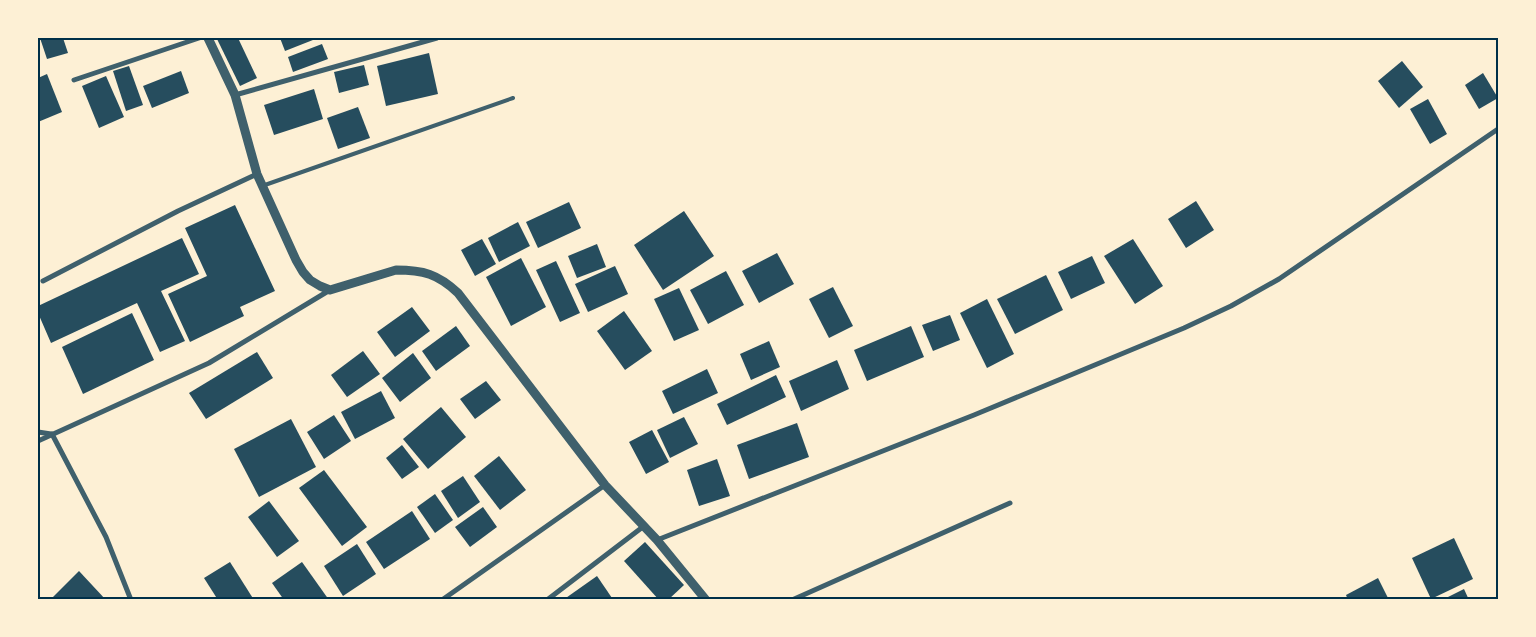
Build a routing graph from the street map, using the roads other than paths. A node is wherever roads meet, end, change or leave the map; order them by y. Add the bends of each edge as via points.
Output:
1 (198, 38) edge
2 (208, 38) edge
3 (437, 38) edge
4 (74, 80) dead end
5 (235, 95) junction
6 (512, 98) dead end
7 (1498, 129) edge
8 (257, 174) junction
9 (262, 186) junction
10 (43, 281) dead end
11 (330, 290) junction
12 (38, 432) edge
13 (52, 434) junction
14 (38, 441) edge
15 (605, 485) junction
16 (1010, 503) dead end
17 (644, 526) junction
18 (657, 540) junction
19 (131, 600) edge
20 (442, 600) edge
21 (547, 600) edge
22 (706, 600) edge
23 (792, 600) edge

1 - 4 street
2 - 5 street
3 - 5 street
5 - 8 street
6 - 9 lane
7 - 18 street via 1279,279 1231,306 974,415
8 - 9 street
8 - 10 street
9 - 11 street via 303,272
11 - 13 street via 209,363
11 - 15 street via 396,270 433,274 445,281 458,293
12 - 13 street
13 - 14 street
13 - 19 street via 106,537
15 - 17 street
15 - 20 street
16 - 23 street
17 - 18 street
17 - 21 street
18 - 22 street

